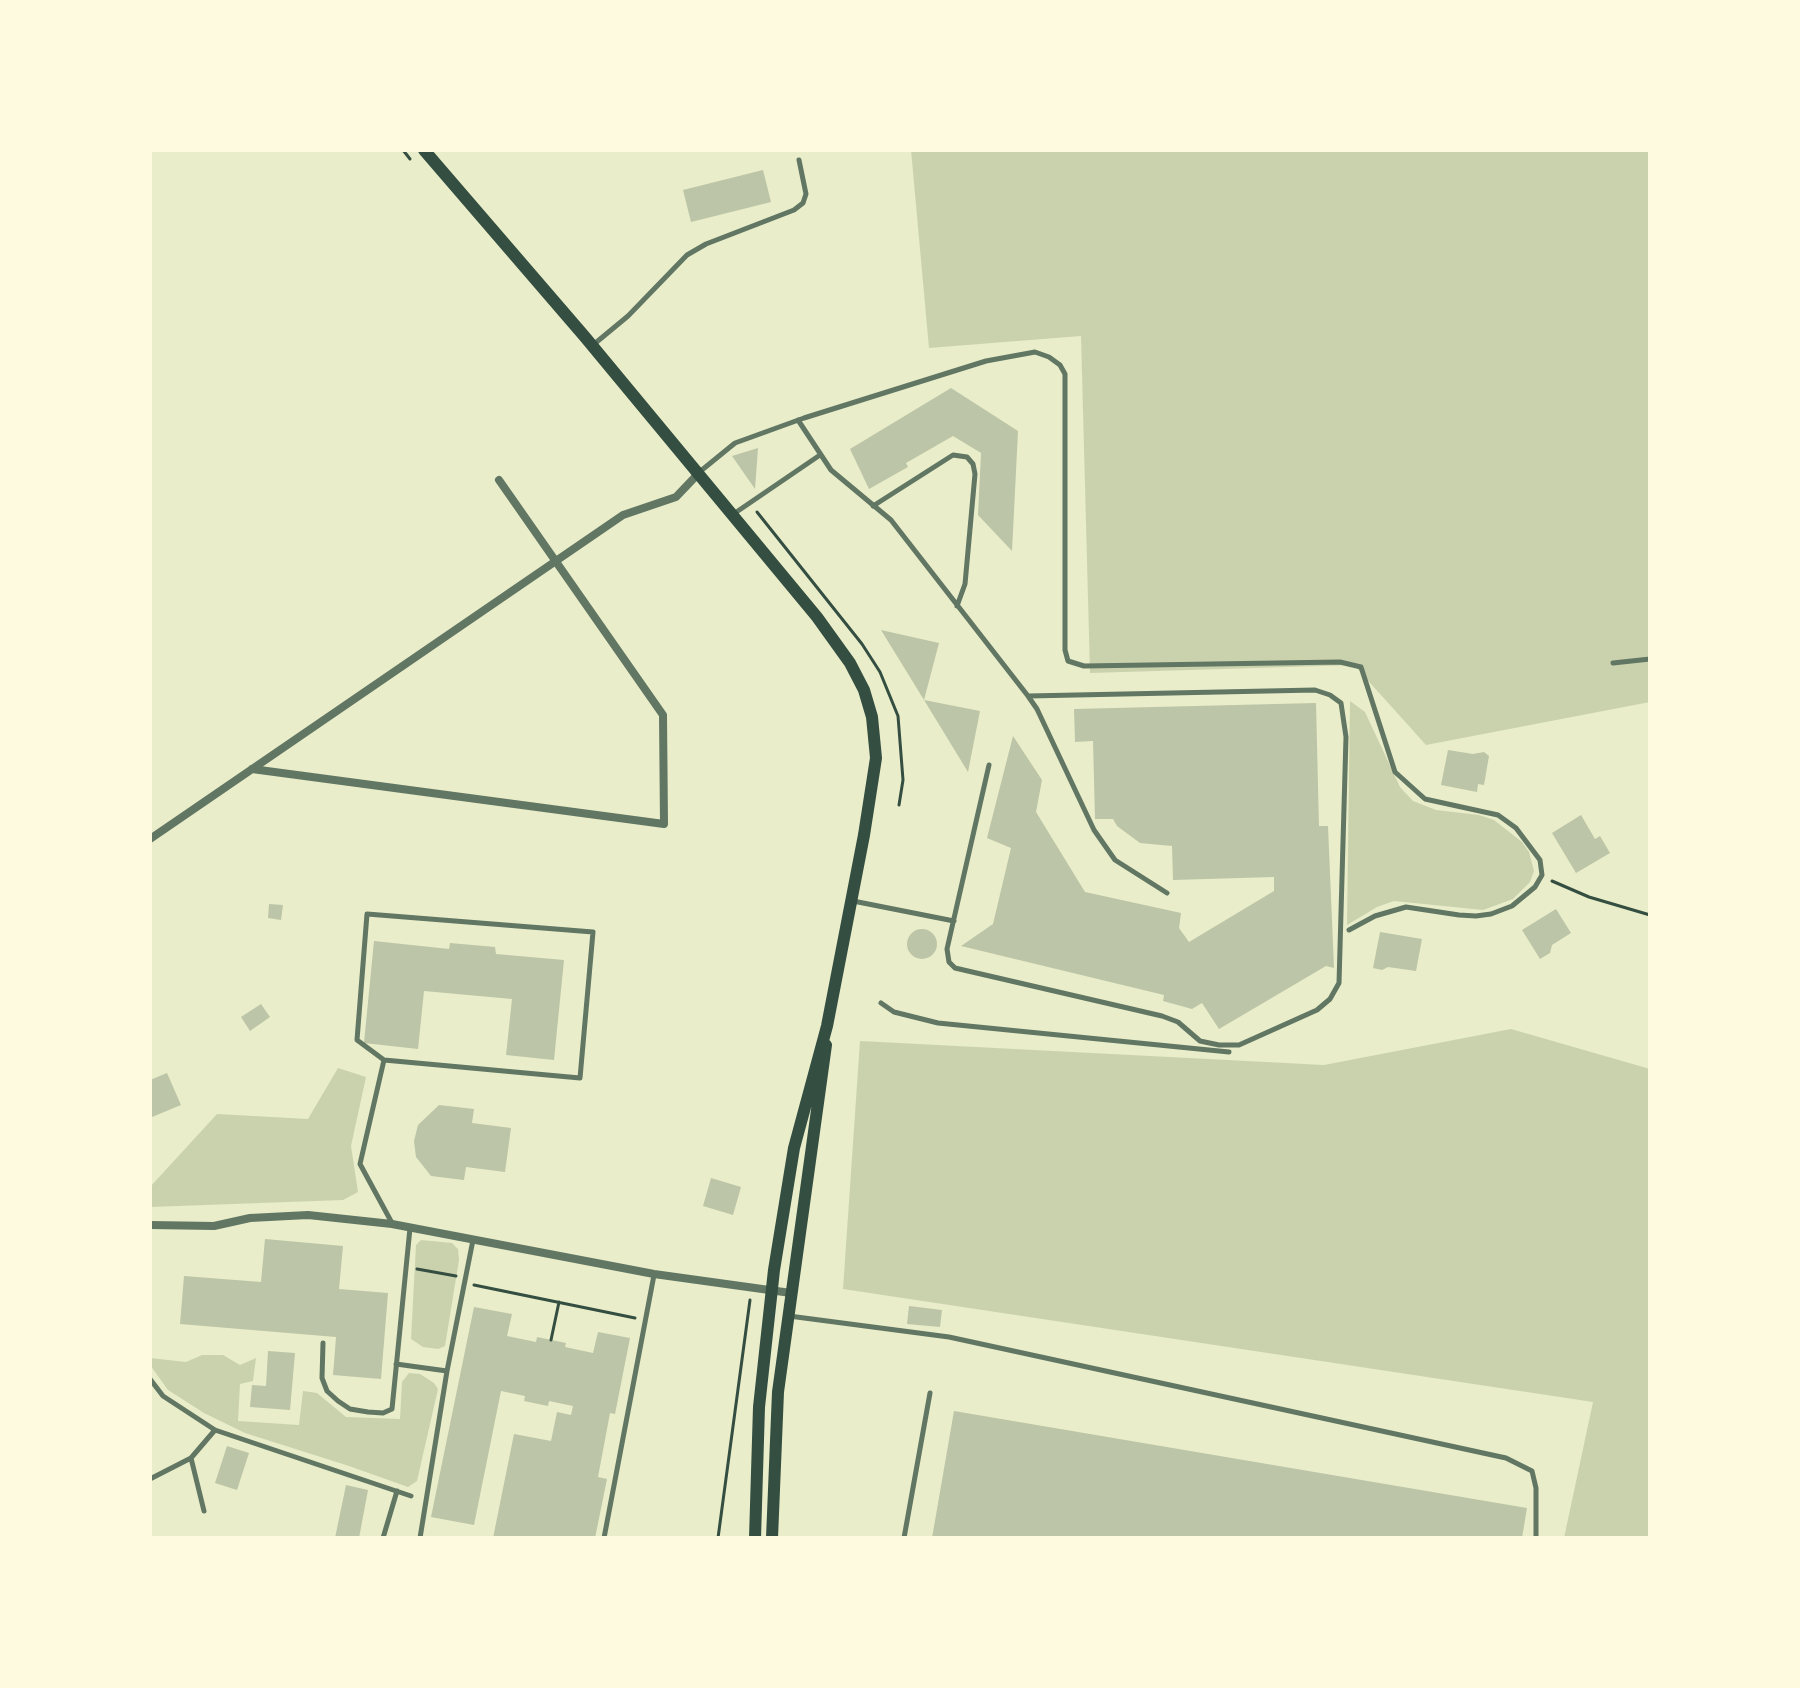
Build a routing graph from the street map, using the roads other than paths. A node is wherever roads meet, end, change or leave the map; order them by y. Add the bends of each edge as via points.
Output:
1 (424, 150) edge
2 (799, 160) dead end
3 (592, 346) junction
4 (798, 420) junction
5 (820, 455) junction
6 (697, 475) junction
7 (499, 480) dead end
8 (873, 506) junction
9 (732, 515) junction
10 (556, 561) junction
11 (957, 606) junction
12 (1650, 659) edge
13 (1613, 663) dead end
14 (1028, 696) junction
15 (989, 765) dead end
16 (252, 769) junction
17 (150, 839) edge
18 (1167, 893) dead end
19 (851, 901) junction
20 (954, 921) junction
21 (1349, 930) dead end
22 (881, 1003) dead end
23 (827, 1026) junction
24 (1229, 1052) dead end
25 (384, 1060) junction
26 (392, 1224) junction
27 (150, 1225) edge
28 (410, 1227) junction
29 (473, 1239) junction
30 (654, 1274) junction
31 (771, 1290) junction
32 (791, 1293) junction
33 (788, 1316) junction
34 (323, 1343) dead end
35 (396, 1364) junction
36 (447, 1371) junction
37 (150, 1379) edge
38 (930, 1393) dead end
39 (215, 1430) junction
40 (191, 1458) junction
41 (150, 1479) edge
42 (397, 1491) junction
43 (411, 1496) dead end
44 (204, 1511) dead end
45 (383, 1538) edge
46 (420, 1538) edge
47 (604, 1538) edge
48 (755, 1538) edge
49 (774, 1538) edge
50 (904, 1538) edge
51 (1536, 1538) edge

1 - 3 main road
2 - 3 lane via 803,203 687,255
3 - 6 main road
4 - 5 lane
4 - 6 lane via 735,443
4 - 21 lane via 986,361 1035,352 1060,365 1065,374 1068,661 1084,666 1340,662 1361,667 1395,772 1425,799 1498,815 1531,844 1540,860 1542,875 1527,895 1491,914 1406,907
5 - 8 lane
5 - 9 lane
6 - 9 main road
6 - 10 street via 676,497 623,515
7 - 10 street
8 - 11 lane via 891,520
8 - 11 lane via 953,455 973,464 965,584
9 - 19 main road via 834,640 868,702 876,758
10 - 16 street
10 - 16 street via 663,715 664,824
11 - 14 lane
12 - 13 lane
14 - 18 lane via 1107,850
14 - 20 lane via 1315,690 1341,703 1346,737 1339,983 1317,1010 1239,1045 1219,1045 1200,1041 1162,1016 955,968 947,949
15 - 20 lane
16 - 17 street
19 - 20 lane
19 - 23 main road
22 - 24 lane via 894,1012 938,1023
23 - 31 main road via 794,1148
23 - 32 main road
25 - 25 lane via 357,1040 367,914 593,932 580,1078
25 - 26 lane via 360,1164
26 - 27 street via 308,1215 214,1226
26 - 28 street
28 - 29 street
28 - 35 lane
29 - 30 street
29 - 36 lane
30 - 31 street
30 - 47 lane
31 - 32 street
31 - 48 main road via 759,1407
32 - 33 main road
33 - 49 main road via 778,1392
33 - 51 lane via 949,1337 1506,1458 1532,1471
34 - 35 lane via 327,1391 350,1409 392,1409
35 - 36 lane
36 - 46 lane
37 - 39 lane via 163,1396
38 - 50 lane
39 - 40 lane
39 - 42 lane
40 - 41 lane
40 - 44 lane
42 - 43 lane
42 - 45 lane

